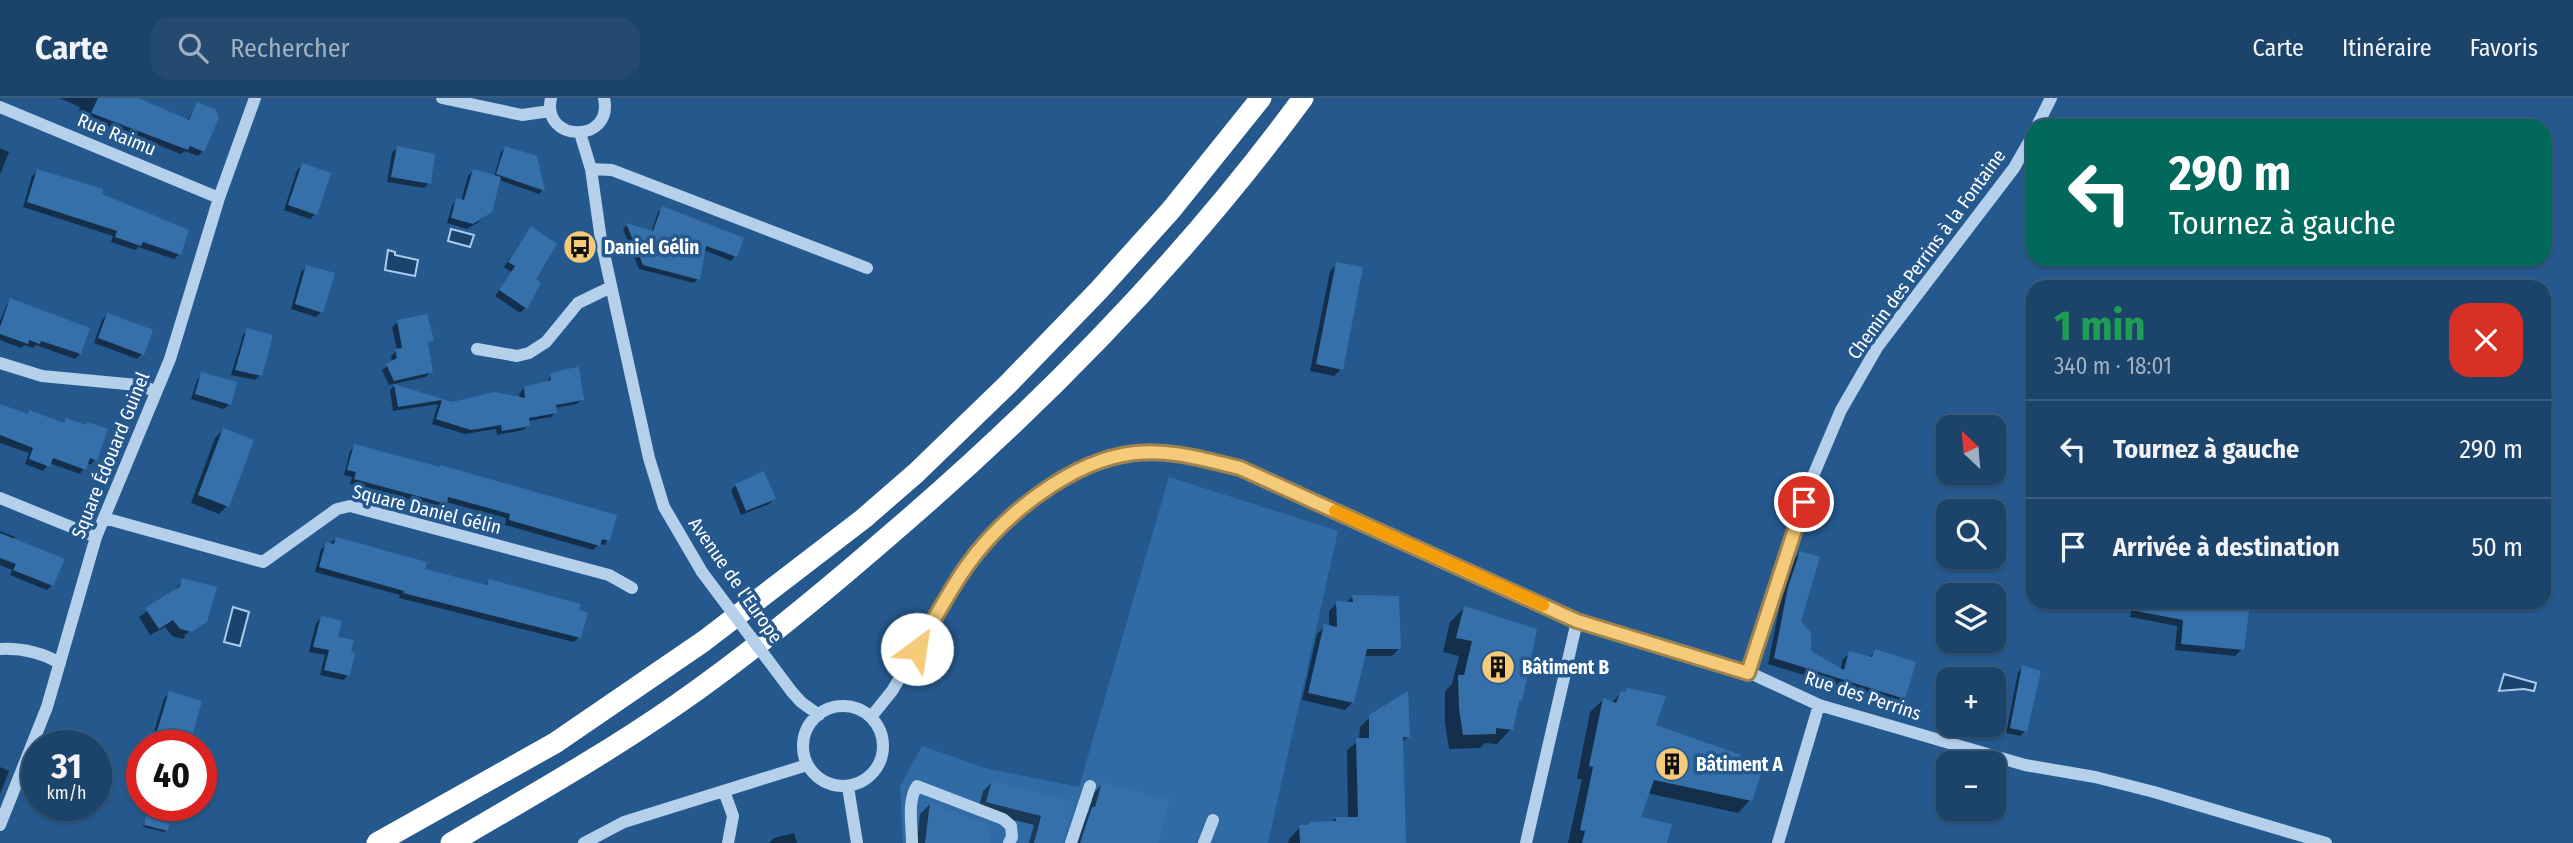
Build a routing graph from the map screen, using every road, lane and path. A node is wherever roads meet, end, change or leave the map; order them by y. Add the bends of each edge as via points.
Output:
1 (255, 98) edge
2 (442, 98) edge
3 (604, 98) edge
4 (1261, 98) edge
5 (1303, 98) edge
6 (2051, 98) edge
7 (551, 105) edge
8 (0, 107) edge
9 (2041, 119) edge
10 (580, 133) junction
11 (2026, 147) edge
12 (591, 169) junction
13 (219, 198) junction
14 (867, 268) dead end
15 (611, 287) junction
16 (477, 349) dead end
17 (0, 363) edge
18 (156, 391) junction
19 (0, 498) edge
20 (104, 519) junction
21 (96, 537) junction
22 (632, 588) dead end
23 (1577, 621) junction
24 (0, 649) edge
25 (60, 663) junction
26 (1748, 673) junction
27 (1819, 705) junction
28 (818, 715) junction
29 (871, 717) junction
30 (807, 765) junction
31 (1090, 786) dead end
32 (848, 787) junction
33 (724, 791) junction
34 (1213, 820) dead end
35 (0, 825) edge
36 (377, 843) edge
37 (451, 843) edge
38 (584, 843) edge
39 (728, 843) edge
40 (857, 843) edge
41 (912, 843) edge
42 (1009, 843) edge
43 (1071, 843) edge
44 (1205, 843) edge
45 (1526, 843) edge
46 (1778, 843) edge
47 (2326, 843) edge

1 - 13 street, Square Édouard Guinel
2 - 7 street via 522,115
3 - 10 street via 599,123
4 - 36 highway via 1099,290 925,465 863,519 704,641 555,743
5 - 37 highway via 1196,232 1100,339 946,487 827,590 677,705
6 - 9 street
7 - 10 street via 560,127
8 - 13 street, Rue Raimu
10 - 12 street, Avenue de l'Europe
11 - 26 street, Chemin des Perrins à la Fontaine via 1878,346 1841,410 1813,476
12 - 14 street via 612,170
12 - 15 street, Avenue de l'Europe
13 - 18 street, Square Édouard Guinel
15 - 16 street via 578,303 546,342 529,353 517,356
15 - 28 street, Avenue de l'Europe, bridge via 664,507 702,572 792,692
17 - 18 street via 42,376
18 - 20 street, Square Édouard Guinel
19 - 21 street
20 - 21 street, Square Édouard Guinel
20 - 22 street, Square Daniel Gélin via 263,562 337,509 350,506 609,575
21 - 25 street, Square Édouard Guinel
23 - 26 street, Rue des Perrins
23 - 29 street, Rue des Perrins via 1240,468 1182,454 1134,453 1078,469 1040,492 1004,523 967,566 892,691
23 - 45 street
24 - 25 street via 37,653
25 - 35 street, Square Édouard Guinel
26 - 27 street, Rue des Perrins
27 - 46 street
27 - 47 street, Rue des Perrins via 2025,765 2154,792
28 - 29 street via 851,706
28 - 30 street via 805,732
29 - 32 street via 879,727 883,753 871,776
30 - 32 street via 824,782
30 - 33 street
31 - 43 street
32 - 40 street
33 - 38 street via 624,822
33 - 39 street via 733,816
34 - 44 street
41 - 42 street via 911,805 917,786 1003,819 1011,826

